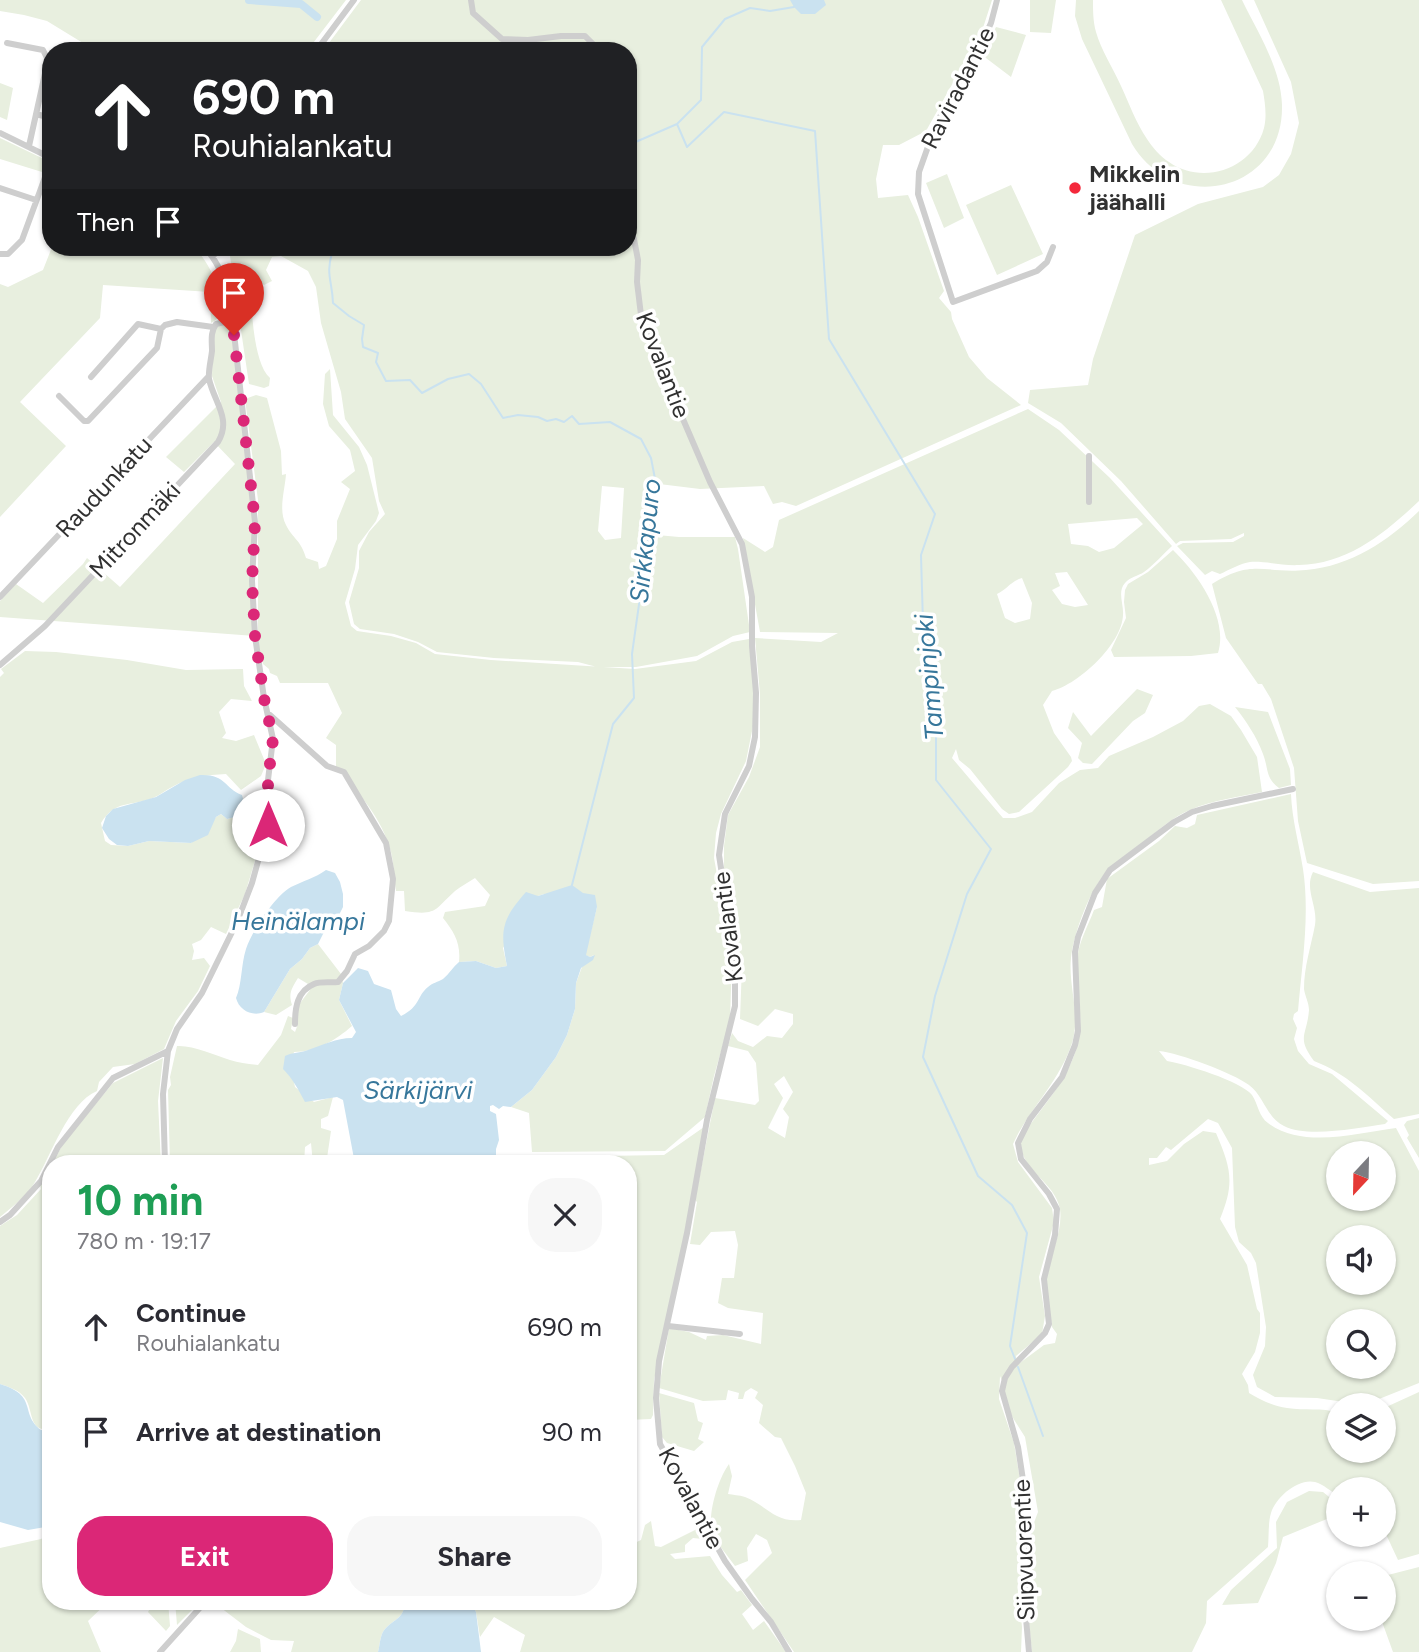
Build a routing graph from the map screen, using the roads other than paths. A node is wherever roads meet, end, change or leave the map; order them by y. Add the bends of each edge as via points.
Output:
1 (354, 0) edge
2 (471, 0) edge
3 (997, 0) edge
4 (323, 42) edge
5 (591, 42) edge
6 (7, 43) dead end
7 (42, 50) edge
8 (42, 91) edge
9 (36, 114) junction
10 (42, 116) edge
11 (0, 133) edge
12 (29, 146) junction
13 (42, 154) edge
14 (42, 185) edge
15 (0, 188) edge
16 (37, 200) junction
17 (1053, 247) dead end
18 (0, 254) edge
19 (637, 255) edge
20 (213, 256) edge
21 (233, 320) junction
22 (213, 327) junction
23 (161, 329) junction
24 (91, 377) dead end
25 (208, 377) junction
26 (59, 396) dead end
27 (1089, 456) dead end
28 (1089, 502) dead end
29 (0, 597) edge
30 (0, 666) edge
31 (269, 714) junction
32 (1293, 789) dead end
33 (295, 1024) dead end
34 (168, 1051) junction
35 (54, 1155) edge
36 (165, 1155) edge
37 (42, 1179) edge
38 (0, 1222) edge
39 (668, 1326) junction
40 (740, 1334) dead end
41 (198, 1610) edge
42 (160, 1652) edge
43 (789, 1652) edge
44 (1029, 1652) edge

1 - 4 street
2 - 5 street via 473,13 502,39 585,36
3 - 17 street, Raviradantie via 985,36 931,135 919,172 918,194 953,302 1037,271
6 - 7 street
8 - 9 street
9 - 10 street
9 - 12 street
11 - 12 street
12 - 13 street
14 - 16 street
15 - 16 street
16 - 18 street via 22,240 8,254
19 - 39 street, Kovalantie via 641,315 710,482 742,544 752,597 756,693 749,766 725,814 719,855 735,959 736,1006 707,1120
20 - 21 street via 227,287
21 - 22 street
21 - 31 street via 255,522 255,636
22 - 23 street via 177,322
22 - 25 street
23 - 24 street via 138,324
23 - 26 street via 157,348 88,421
25 - 29 street, Raudunkatu
25 - 30 street, Mitronmäki via 223,420 224,432 218,442 45,626
27 - 28 street
31 - 33 street via 327,766 344,772 386,844 393,879 384,931 355,954 338,982 314,984 305,990 295,1008
31 - 34 street via 273,739 268,825 252,883 202,993
32 - 44 street, Siipvuorentie via 1212,806 1174,822 1110,870 1095,893 1078,937 1075,1045 1062,1077 1018,1143 1021,1159 1057,1209 1044,1279 1049,1324 1012,1367 1002,1391 1018,1447 1028,1513 1030,1567 1025,1607
34 - 35 street via 113,1078
34 - 36 street via 163,1094
37 - 38 street
39 - 40 street
39 - 43 street, Kovalantie via 656,1383 660,1444 725,1560
41 - 42 street

